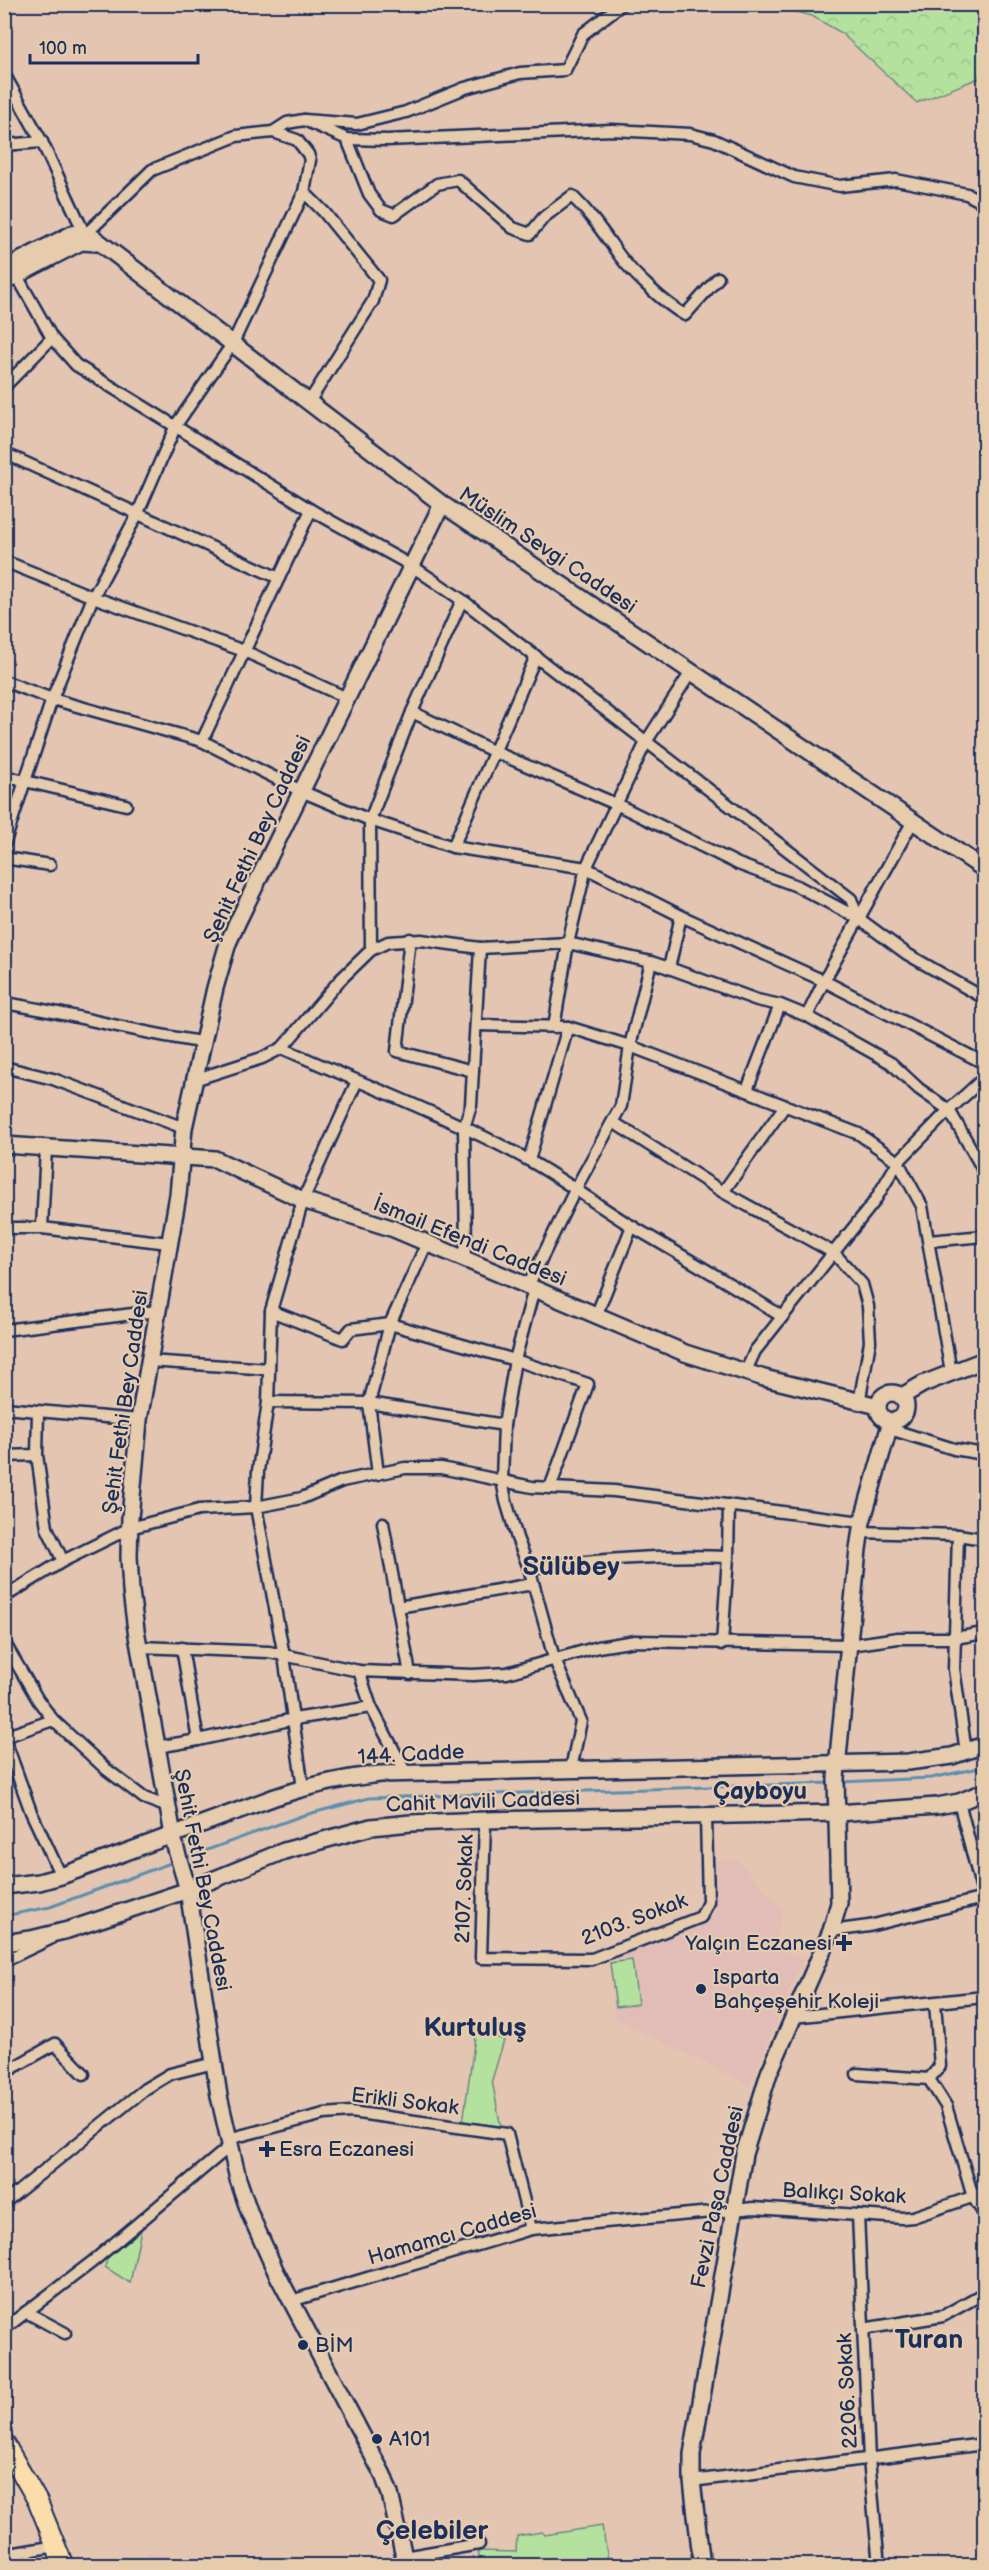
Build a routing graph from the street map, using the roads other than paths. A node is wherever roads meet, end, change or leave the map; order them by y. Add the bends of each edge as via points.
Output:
1 (622, 4) edge
2 (4, 74) edge
3 (304, 120) junction
4 (273, 132) junction
5 (347, 139) junction
6 (42, 142) junction
7 (4, 145) edge
8 (304, 192) junction
9 (984, 203) edge
10 (86, 237) junction
11 (9, 269) edge
12 (718, 278) dead end
13 (52, 338) junction
14 (232, 343) junction
15 (4, 387) edge
16 (309, 402) junction
17 (176, 425) junction
18 (4, 453) edge
19 (442, 504) junction
20 (311, 510) junction
21 (137, 515) junction
22 (4, 561) edge
23 (412, 566) junction
24 (279, 578) junction
25 (93, 597) junction
26 (462, 600) junction
27 (244, 651) junction
28 (536, 656) junction
29 (691, 672) junction
30 (4, 681) edge
31 (347, 698) junction
32 (52, 699) junction
33 (412, 712) junction
34 (202, 741) junction
35 (646, 741) junction
36 (495, 752) junction
37 (4, 776) edge
38 (26, 782) junction
39 (301, 791) junction
40 (616, 804) junction
41 (126, 805) dead end
42 (370, 820) junction
43 (913, 821) junction
44 (4, 845) edge
45 (453, 847) junction
46 (4, 858) edge
47 (982, 861) edge
48 (50, 865) dead end
49 (586, 868) junction
50 (681, 916) junction
51 (858, 918) junction
52 (410, 939) junction
53 (568, 943) junction
54 (480, 948) junction
55 (371, 950) junction
56 (651, 962) junction
57 (669, 968) junction
58 (824, 981) junction
59 (984, 998) edge
60 (4, 1003) edge
61 (780, 1005) junction
62 (807, 1016) junction
63 (476, 1025) junction
64 (554, 1027) junction
65 (568, 1027) junction
66 (202, 1042) junction
67 (630, 1046) junction
68 (282, 1048) junction
69 (984, 1063) edge
70 (4, 1067) edge
71 (473, 1071) junction
72 (984, 1078) edge
73 (194, 1080) junction
74 (357, 1081) junction
75 (747, 1090) junction
76 (784, 1107) junction
77 (949, 1110) junction
78 (612, 1122) junction
79 (184, 1128) junction
80 (465, 1128) junction
81 (4, 1145) edge
82 (46, 1148) junction
83 (183, 1156) junction
84 (529, 1160) junction
85 (897, 1162) junction
86 (984, 1176) edge
87 (576, 1188) junction
88 (723, 1192) junction
89 (303, 1200) junction
90 (632, 1226) junction
91 (4, 1228) edge
92 (42, 1228) junction
93 (984, 1236) edge
94 (929, 1241) junction
95 (169, 1243) junction
96 (427, 1243) junction
97 (834, 1252) junction
98 (463, 1258) junction
99 (531, 1288) junction
100 (157, 1311) junction
101 (271, 1311) junction
102 (596, 1316) junction
103 (781, 1316) junction
104 (390, 1324) junction
105 (4, 1330) edge
106 (515, 1360) junction
107 (984, 1360) edge
108 (148, 1361) junction
109 (269, 1369) junction
110 (951, 1372) junction
111 (745, 1373) junction
112 (902, 1396) junction
113 (268, 1402) junction
114 (369, 1403) junction
115 (859, 1403) junction
116 (878, 1406) junction
117 (4, 1408) edge
118 (38, 1412) junction
119 (139, 1420) junction
120 (504, 1425) junction
121 (890, 1425) junction
122 (984, 1454) edge
123 (37, 1455) junction
124 (4, 1456) edge
125 (378, 1474) junction
126 (502, 1480) junction
127 (550, 1488) junction
128 (729, 1505) junction
129 (256, 1507) junction
130 (383, 1523) dead end
131 (861, 1527) junction
132 (130, 1528) junction
133 (958, 1535) junction
134 (984, 1539) edge
135 (728, 1557) junction
136 (63, 1561) junction
137 (529, 1568) junction
138 (533, 1584) junction
139 (4, 1597) edge
140 (398, 1607) junction
141 (984, 1633) edge
142 (955, 1638) junction
143 (4, 1642) edge
144 (722, 1644) junction
145 (850, 1645) junction
146 (139, 1647) junction
147 (182, 1648) junction
148 (284, 1656) junction
149 (554, 1658) junction
150 (359, 1671) junction
151 (410, 1674) junction
152 (371, 1707) junction
153 (294, 1719) junction
154 (53, 1720) junction
155 (4, 1737) edge
156 (198, 1740) junction
157 (984, 1745) edge
158 (157, 1747) junction
159 (966, 1752) junction
160 (571, 1769) junction
161 (837, 1771) junction
162 (406, 1773) junction
163 (303, 1788) junction
164 (984, 1792) edge
165 (959, 1802) junction
166 (168, 1807) junction
167 (836, 1807) junction
168 (706, 1817) junction
169 (485, 1820) junction
170 (174, 1840) junction
171 (61, 1876) junction
172 (186, 1885) junction
173 (4, 1886) edge
174 (984, 1898) edge
175 (68, 1930) junction
176 (831, 1931) junction
177 (4, 1942) edge
178 (481, 1958) joint
179 (4, 1961) edge
180 (984, 1997) edge
181 (935, 2003) junction
182 (794, 2017) junction
183 (214, 2063) junction
184 (4, 2073) edge
185 (84, 2074) dead end
186 (857, 2074) dead end
187 (929, 2079) junction
188 (229, 2143) junction
189 (984, 2193) edge
190 (973, 2197) junction
191 (4, 2203) edge
192 (733, 2209) junction
193 (984, 2214) edge
194 (858, 2215) junction
195 (531, 2229) junction
196 (983, 2297) edge
197 (291, 2301) junction
198 (26, 2312) junction
199 (4, 2329) edge
200 (863, 2329) junction
201 (65, 2332) dead end
202 (4, 2442) edge
203 (984, 2444) edge
204 (869, 2459) junction
205 (692, 2481) junction
206 (479, 2544) dead end
207 (56, 2546) junction
208 (4, 2555) edge
209 (405, 2561) edge
210 (64, 2565) edge
211 (702, 2565) edge
212 (879, 2565) edge

1 - 3 street via 583,34 565,70 520,73 357,124
2 - 6 street
3 - 4 street via 287,123
3 - 5 street
4 - 8 street via 297,140 308,154
4 - 10 street via 236,136 152,170
5 - 9 street via 612,130 690,134 714,140 794,177 840,186 896,180 967,194
5 - 12 street via 369,194 381,210 394,215 437,184 458,180 513,228 530,234 544,217 572,196 588,211 621,258 672,308 685,315
6 - 7 street
6 - 10 street
8 - 14 street
8 - 16 street via 379,280 373,301
10 - 11 street via 72,234
10 - 14 street, Müslim Sevgi Caddesi via 104,245
11 - 13 street
13 - 15 street
13 - 17 street via 75,364
14 - 16 street, Müslim Sevgi Caddesi
14 - 17 street
16 - 19 street, Müslim Sevgi Caddesi
17 - 20 street
17 - 21 street
18 - 21 street
19 - 23 street, Şehit Fethi Bey Caddesi
19 - 29 street, Müslim Sevgi Caddesi
20 - 23 street
20 - 24 street
21 - 24 street
21 - 25 street
22 - 25 street
23 - 26 street
23 - 31 street, Şehit Fethi Bey Caddesi
24 - 27 street
25 - 27 street
25 - 32 street
26 - 28 street
26 - 33 street
27 - 31 street
27 - 34 street
28 - 35 street
28 - 36 street
29 - 35 street
29 - 43 street, Müslim Sevgi Caddesi
30 - 32 street
31 - 39 street, Şehit Fethi Bey Caddesi
32 - 34 street
32 - 38 street
33 - 36 street
33 - 42 street
34 - 39 street
35 - 40 street
35 - 51 street via 851,898
36 - 40 street
36 - 45 street
37 - 38 street
38 - 41 street
38 - 44 street
39 - 42 street
39 - 66 street, Şehit Fethi Bey Caddesi via 228,944
40 - 49 street
40 - 51 street
42 - 45 street
42 - 55 street
43 - 47 street, Müslim Sevgi Caddesi
43 - 51 street
45 - 49 street
46 - 48 street
49 - 50 street
49 - 53 street
50 - 57 street
50 - 58 street
51 - 58 street
51 - 59 street via 907,954
52 - 54 street
52 - 55 street via 388,942
52 - 71 street via 397,1051
53 - 54 street
53 - 56 street
53 - 64 street
54 - 63 street
55 - 68 street
56 - 57 street
56 - 67 street
57 - 61 street
58 - 62 street
58 - 69 street
60 - 66 street
61 - 62 street
61 - 75 street
62 - 77 street via 891,1062
63 - 64 street
63 - 71 street
64 - 65 street
65 - 67 street
65 - 84 street
66 - 73 street, Şehit Fethi Bey Caddesi
67 - 75 street
67 - 78 street via 621,1106
68 - 73 street
68 - 74 street
70 - 79 street via 53,1079
71 - 80 street
72 - 77 street
73 - 79 street, Şehit Fethi Bey Caddesi
74 - 80 street
74 - 89 street
75 - 76 street
76 - 85 street via 859,1134
76 - 88 street
77 - 85 street
77 - 86 street
78 - 87 street
78 - 88 street
79 - 83 street, Şehit Fethi Bey Caddesi
80 - 84 street
80 - 98 street via 467,1234
81 - 82 street, İsmail Efendi Caddesi
82 - 83 street, İsmail Efendi Caddesi
82 - 92 street
83 - 89 street, İsmail Efendi Caddesi via 224,1161
83 - 95 street, Şehit Fethi Bey Caddesi
84 - 87 street
85 - 94 street via 922,1206
85 - 97 street via 874,1202
87 - 90 street
87 - 99 street
88 - 97 street
89 - 96 street, İsmail Efendi Caddesi
89 - 101 street
90 - 102 street
90 - 103 street
91 - 92 street
92 - 95 street
93 - 94 street
94 - 110 street
95 - 100 street, Şehit Fethi Bey Caddesi
96 - 98 street, İsmail Efendi Caddesi
96 - 104 street
97 - 103 street
97 - 115 street via 862,1284 868,1306 870,1342
98 - 99 street, İsmail Efendi Caddesi
99 - 102 street, İsmail Efendi Caddesi
99 - 106 street
100 - 105 street
100 - 108 street, Şehit Fethi Bey Caddesi
101 - 104 street via 343,1339 351,1329
101 - 109 street
102 - 111 street, İsmail Efendi Caddesi
103 - 111 street via 755,1351
104 - 106 street
104 - 114 street
106 - 120 street
106 - 127 street via 588,1384
107 - 110 street
108 - 109 street
108 - 119 street, Şehit Fethi Bey Caddesi
109 - 113 street
110 - 112 street
111 - 115 street, İsmail Efendi Caddesi
112 - 116 street via 889,1393
112 - 121 street via 905,1414
113 - 114 street
113 - 129 street
114 - 120 street
114 - 125 street
115 - 116 street, İsmail Efendi Caddesi
116 - 121 street
117 - 118 street
118 - 119 street
118 - 123 street
119 - 132 street, Şehit Fethi Bey Caddesi
120 - 126 street
121 - 122 street via 954,1449
121 - 131 street, Fevzi Paşa Caddesi
123 - 124 street
123 - 136 street via 47,1528
125 - 126 street via 405,1468 441,1468
125 - 129 street via 342,1481 302,1498
126 - 127 street
126 - 137 street
127 - 128 street via 614,1491
128 - 131 street
128 - 135 street
129 - 132 street via 199,1510
129 - 148 street
130 - 140 street
131 - 133 street
131 - 145 street, Fevzi Paşa Caddesi
132 - 136 street
132 - 146 street, Şehit Fethi Bey Caddesi via 131,1591
133 - 134 street
133 - 142 street
135 - 137 street via 622,1558
135 - 144 street
136 - 139 street
137 - 138 street
138 - 140 street
138 - 149 street
140 - 151 street
141 - 142 street
142 - 145 street via 898,1638
142 - 159 street via 954,1669
143 - 154 street
144 - 145 street
144 - 149 street via 634,1641
145 - 161 street, Fevzi Paşa Caddesi
146 - 147 street
146 - 158 street, Şehit Fethi Bey Caddesi
147 - 148 street
147 - 156 street
148 - 150 street
148 - 153 street
149 - 151 street via 507,1672
149 - 160 street via 581,1721
150 - 151 street
150 - 152 street
152 - 153 street
152 - 162 street
153 - 156 street
153 - 163 street
154 - 155 street
154 - 166 street via 144,1798
155 - 171 street via 31,1812
156 - 158 street
157 - 159 street, 144. Cadde
158 - 166 street, Şehit Fethi Bey Caddesi
159 - 161 street, 144. Cadde
160 - 161 street, 144. Cadde
160 - 162 street, 144. Cadde
161 - 167 street, Fevzi Paşa Caddesi
162 - 163 street, 144. Cadde via 357,1777
163 - 170 street, 144. Cadde
164 - 165 street, Cahit Mavili Caddesi
165 - 167 street, Cahit Mavili Caddesi via 937,1806
165 - 174 street
166 - 170 street, Şehit Fethi Bey Caddesi
167 - 168 street, Cahit Mavili Caddesi
167 - 176 street, Fevzi Paşa Caddesi via 840,1891
168 - 169 street, Cahit Mavili Caddesi
168 - 178 street, 2103. Sokak via 708,1902 698,1919 592,1959
169 - 172 street, Cahit Mavili Caddesi via 361,1829
169 - 178 street, 2107. Sokak
170 - 171 street, 144. Cadde
170 - 172 street, Şehit Fethi Bey Caddesi
171 - 173 street, 144. Cadde
172 - 175 street, Cahit Mavili Caddesi
172 - 183 street, Şehit Fethi Bey Caddesi
174 - 176 street via 869,1926
175 - 177 street
175 - 179 street, Cahit Mavili Caddesi
176 - 182 street, Fevzi Paşa Caddesi
180 - 181 street
181 - 182 street
181 - 187 street via 940,2066
182 - 192 street, Fevzi Paşa Caddesi via 759,2100
183 - 188 street, Şehit Fethi Bey Caddesi
183 - 191 street via 170,2074 145,2089
184 - 185 street via 55,2044
186 - 187 street
187 - 190 street via 946,2106
188 - 195 street, Erikli Sokak via 324,2115 351,2112 507,2134
188 - 197 street, Şehit Fethi Bey Caddesi via 250,2214
188 - 198 street via 92,2262
189 - 190 street, Balıkçı Sokak
190 - 193 street
190 - 194 street, Balıkçı Sokak via 914,2217
192 - 194 street, Balıkçı Sokak
192 - 195 street, Hamamcı Caddesi
192 - 205 street, Fevzi Paşa Caddesi via 694,2431
194 - 200 street, 2206. Sokak
195 - 197 street, Hamamcı Caddesi
196 - 200 street via 943,2316
197 - 209 street, Şehit Fethi Bey Caddesi via 383,2475
198 - 199 street
198 - 201 street
200 - 204 street, 2206. Sokak
202 - 207 main road via 38,2502
203 - 204 street
204 - 205 street
204 - 212 street, 2206. Sokak
205 - 211 street, Fevzi Paşa Caddesi
206 - 209 street
207 - 208 street
207 - 210 main road

